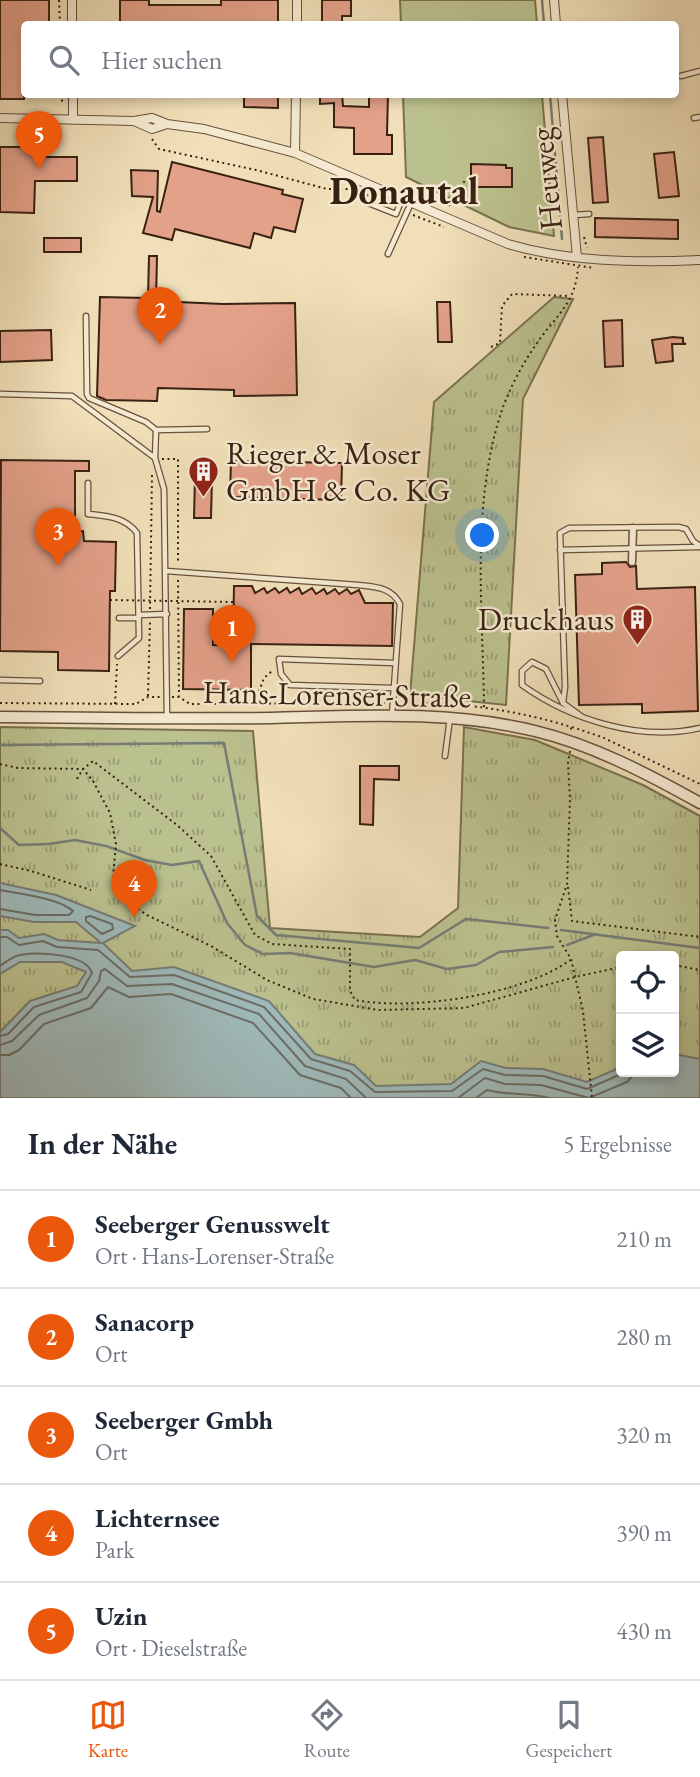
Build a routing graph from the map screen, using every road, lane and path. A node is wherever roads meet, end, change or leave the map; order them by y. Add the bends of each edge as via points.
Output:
1 (60, 0) edge
2 (72, 0) edge
3 (297, 0) edge
4 (554, 0) edge
5 (60, 21) edge
6 (72, 21) edge
7 (297, 21) edge
8 (556, 21) edge
9 (700, 71) edge
10 (681, 76) dead end
11 (62, 98) edge
12 (73, 98) edge
13 (296, 98) edge
14 (562, 98) edge
15 (62, 103) dead end
16 (0, 118) edge
17 (72, 120) junction
18 (295, 153) junction
19 (471, 175) dead end
20 (402, 199) junction
21 (411, 202) junction
22 (368, 203) dead end
23 (449, 206) dead end
24 (589, 214) dead end
25 (574, 215) junction
26 (388, 254) dead end
27 (577, 257) junction
28 (700, 260) edge
29 (578, 267) dead end
30 (572, 296) junction
31 (86, 316) dead end
32 (491, 347) dead end
33 (0, 394) edge
34 (207, 429) dead end
35 (156, 430) junction
36 (155, 458) junction
37 (88, 483) dead end
38 (633, 528) junction
39 (700, 547) edge
40 (633, 548) junction
41 (560, 550) junction
42 (632, 562) dead end
43 (166, 570) junction
44 (110, 600) dead end
45 (234, 602) dead end
46 (167, 614) junction
47 (139, 616) junction
48 (119, 618) dead end
49 (118, 656) joint
50 (394, 663) junction
51 (279, 667) junction
52 (0, 680) edge
53 (40, 681) dead end
54 (393, 688) junction
55 (168, 697) junction
56 (0, 703) edge
57 (392, 703) junction
58 (563, 703) junction
59 (254, 704) junction
60 (114, 705) junction
61 (484, 708) junction
62 (392, 716) junction
63 (581, 716) junction
64 (0, 717) edge
65 (450, 717) junction
66 (167, 719) junction
67 (571, 727) junction
68 (700, 728) edge
69 (571, 742) junction
70 (445, 756) dead end
71 (0, 764) edge
72 (83, 769) junction
73 (77, 779) dead end
74 (700, 784) edge
75 (700, 803) edge
76 (0, 864) edge
77 (567, 884) junction
78 (91, 890) dead end
79 (700, 937) edge
80 (571, 959) junction
81 (679, 966) edge
82 (616, 969) edge
83 (700, 970) edge
84 (575, 977) junction
85 (355, 1000) junction
86 (346, 1006) junction
87 (592, 1098) edge

1 - 5 path
2 - 6 street
3 - 7 street
4 - 8 street
9 - 10 lane
11 - 15 path
12 - 17 street
13 - 18 street
14 - 25 street, Heuweg
16 - 17 street
17 - 18 street via 152,118
18 - 20 street
19 - 23 path
20 - 21 street
20 - 22 lane via 396,214
21 - 26 lane
21 - 27 street via 508,244
24 - 25 lane
25 - 27 street, Heuweg
27 - 28 street
29 - 30 path
30 - 32 path via 512,294 502,306 500,343
30 - 61 path via 514,382 500,415 486,472 480,606
31 - 35 lane via 89,398
33 - 36 lane via 72,396
34 - 35 lane
35 - 36 lane, Hans-Lorenser-Straße
36 - 43 lane, Hans-Lorenser-Straße via 164,489
37 - 47 lane via 88,514 117,517 137,533
38 - 39 lane via 686,529
38 - 40 street
38 - 41 lane via 564,529
39 - 40 lane
40 - 41 lane
40 - 42 street
41 - 58 lane
43 - 46 lane, Hans-Lorenser-Straße
43 - 50 lane via 383,588 395,594 400,604
44 - 45 path, bridge
46 - 47 lane
46 - 55 lane, Hans-Lorenser-Straße
47 - 48 lane
47 - 49 lane via 139,638
49 - 60 path
50 - 51 lane via 279,659
50 - 54 lane
51 - 54 lane via 289,685
51 - 59 path via 264,678
52 - 53 lane
54 - 57 lane
55 - 59 path via 190,704
55 - 60 path
55 - 66 lane, Hans-Lorenser-Straße
56 - 60 path
57 - 59 path
57 - 61 path
57 - 62 lane
58 - 63 lane
58 - 63 lane via 546,669 532,662 522,671 523,685 536,695
61 - 67 path
62 - 65 street, Hans-Lorenser-Straße
62 - 66 street, Hans-Lorenser-Straße
63 - 68 lane via 621,728
64 - 66 street, Hans-Lorenser-Straße
65 - 69 street, Hans-Lorenser-Straße via 507,725
65 - 70 lane
67 - 69 path
67 - 74 path
69 - 75 street, Hans-Lorenser-Straße via 609,756
69 - 77 path
71 - 72 path
72 - 73 path
72 - 85 path via 93,761 211,856 255,935 272,944 350,949 349,990
72 - 86 path via 110,813 116,844 113,876 120,895 267,979 313,999
76 - 78 path
77 - 79 path via 572,921
77 - 80 path via 555,920 557,936
80 - 84 path
80 - 85 path via 537,979 463,997 430,1003
81 - 83 path
82 - 84 path
84 - 86 path via 464,1008
84 - 87 path via 589,1051
85 - 86 path

